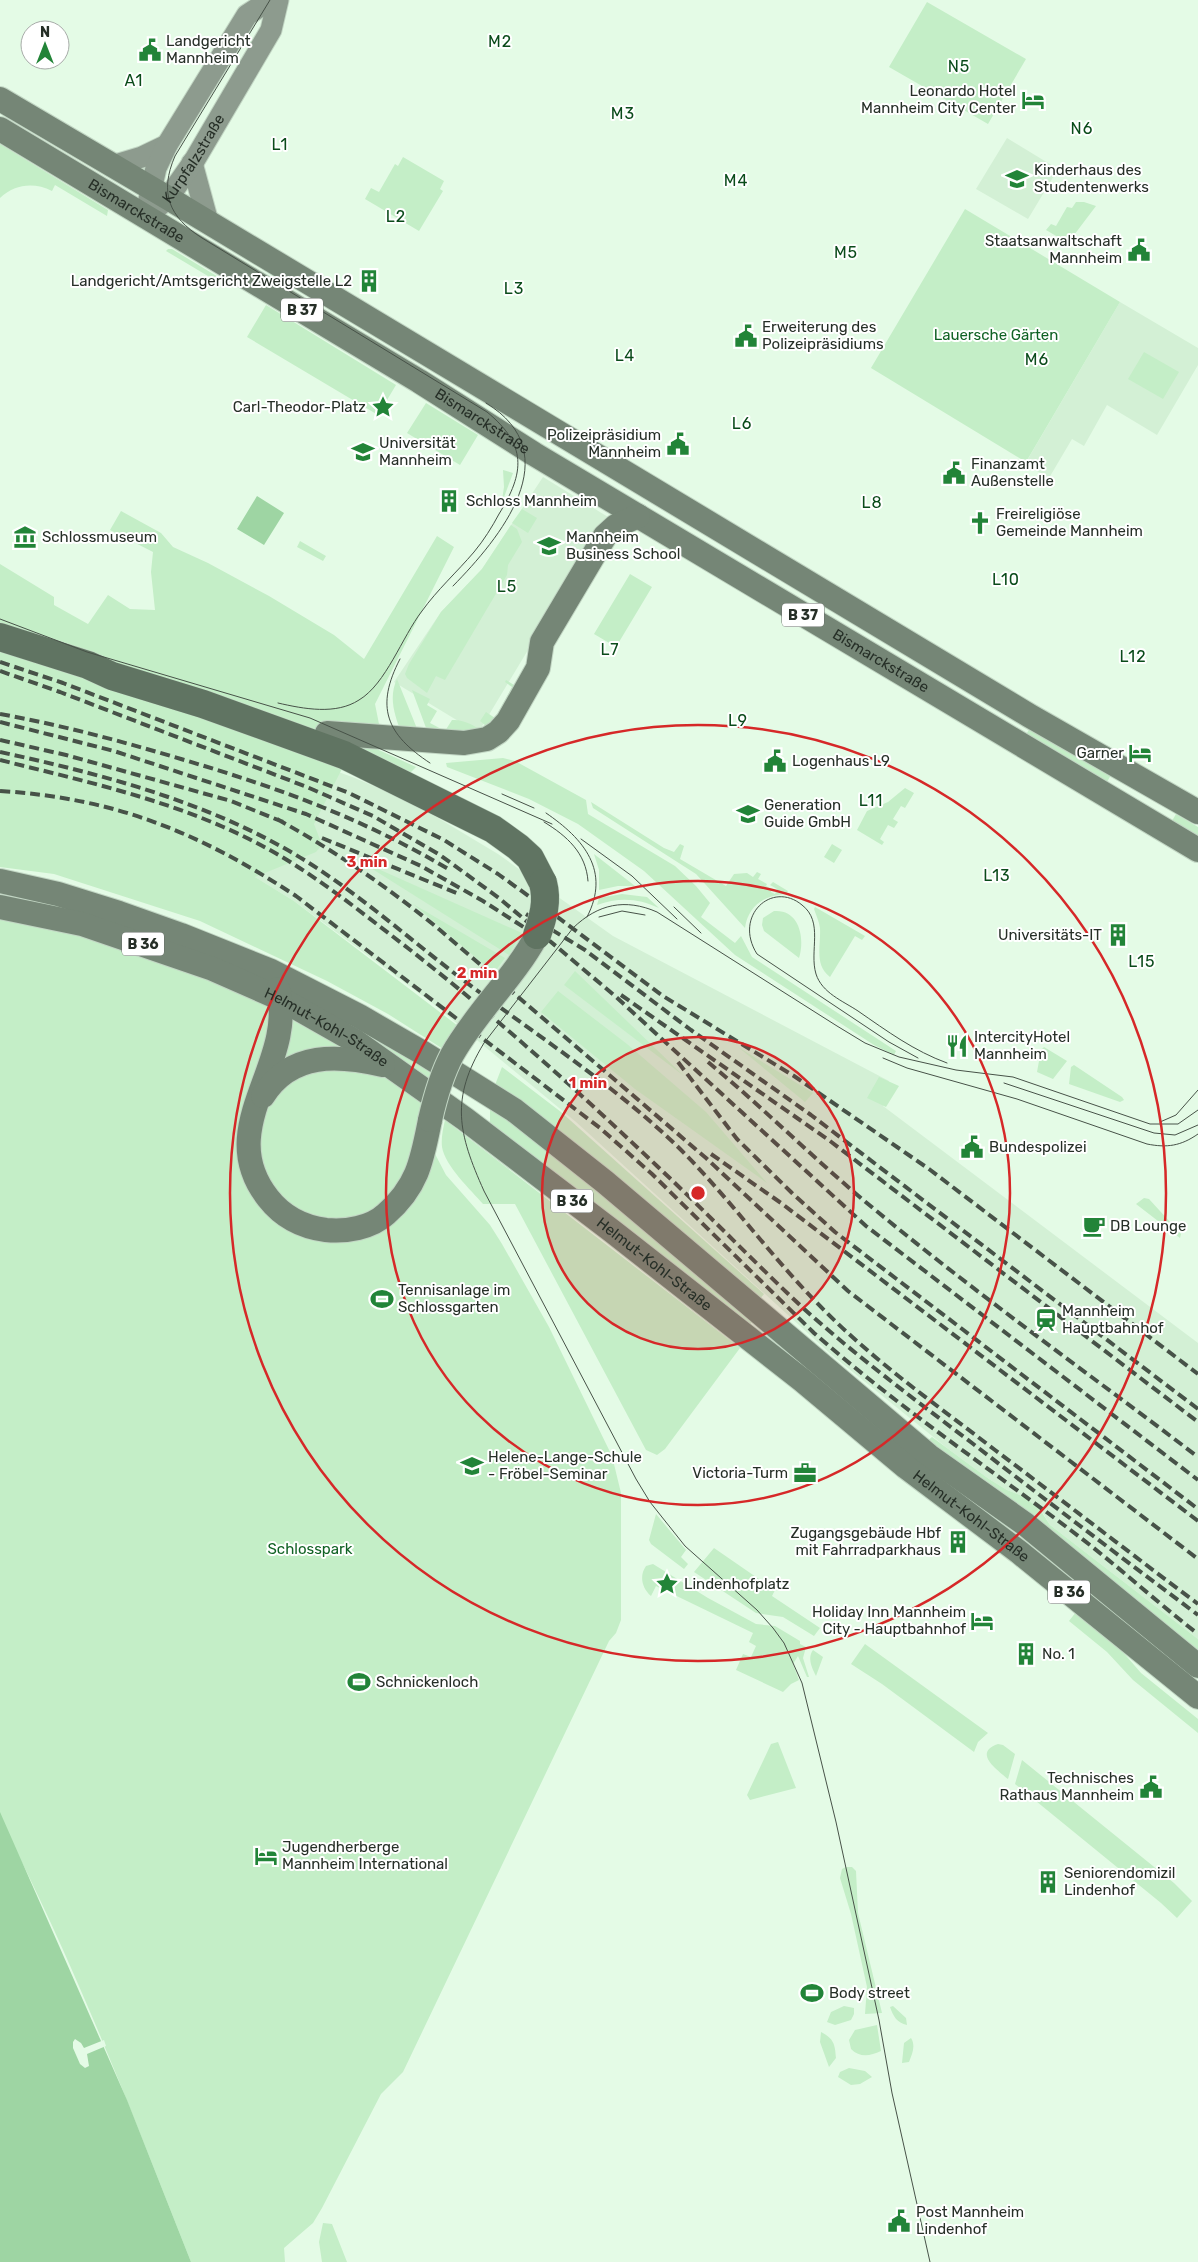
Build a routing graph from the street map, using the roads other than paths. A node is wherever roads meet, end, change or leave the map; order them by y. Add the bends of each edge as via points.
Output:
1 (270, 0) edge
2 (278, 0) edge
3 (0, 99) edge
4 (0, 129) edge
5 (167, 145) junction
6 (192, 163) junction
7 (112, 166) junction
8 (160, 194) junction
9 (146, 217) junction
10 (208, 222) junction
11 (565, 437) junction
12 (509, 439) junction
13 (638, 516) junction
14 (0, 637) edge
15 (88, 665) junction
16 (327, 733) joint
17 (1198, 812) edge
18 (1198, 850) edge
19 (0, 869) edge
20 (0, 881) edge
21 (58, 894) junction
22 (0, 907) edge
23 (537, 935) joint
24 (271, 971) junction
25 (281, 999) junction
26 (392, 1067) junction
27 (256, 1108) junction
28 (1198, 1666) edge
29 (1198, 1697) edge

1 - 5 street, Kurpfalzstraße via 247,16
2 - 6 street, Kurpfalzstraße via 271,30
3 - 7 main road, Bismarckstraße / B 37
4 - 9 main road, Bismarckstraße / B 37
5 - 7 street
5 - 8 street, Kurpfalzstraße via 156,168
6 - 8 street, Kurpfalzstraße
6 - 10 street
7 - 8 main road, Bismarckstraße / B 37
8 - 9 street, Kurpfalzstraße
8 - 10 main road, Bismarckstraße / B 37
9 - 12 main road, Bismarckstraße / B 37 via 419,381
10 - 11 main road, Bismarckstraße / B 37
11 - 12 main road
11 - 17 main road, Bismarckstraße / B 37 via 1030,716
12 - 13 main road, Bismarckstraße / B 37
13 - 16 main road via 616,526 605,536 542,642 538,668 531,682 508,721 494,735 479,742 464,743
13 - 18 main road, Bismarckstraße / B 37
14 - 15 highway
15 - 16 highway via 114,668
15 - 23 highway, bridge via 112,676 322,746 493,829 530,858 542,883 544,911
19 - 21 main road
20 - 21 main road, Helmut-Kohl-Straße / B 36
21 - 24 main road, Helmut-Kohl-Straße / B 36 via 182,934
22 - 25 main road, Helmut-Kohl-Straße / B 36 via 54,917 113,934 213,969
23 - 27 main road, bridge via 454,1052 439,1083 416,1176 405,1196 384,1216 372,1223 334,1231 307,1226 284,1215 259,1186 251,1168 249,1128
24 - 25 main road
24 - 28 main road, Helmut-Kohl-Straße / B 36 via 375,1025 514,1110 560,1145 930,1456 1033,1529
25 - 26 main road, Helmut-Kohl-Straße / B 36 via 355,1041
25 - 27 main road via 282,1021 277,1045
26 - 27 main road via 342,1058 313,1060 281,1076
26 - 29 main road, Helmut-Kohl-Straße / B 36 via 612,1231

